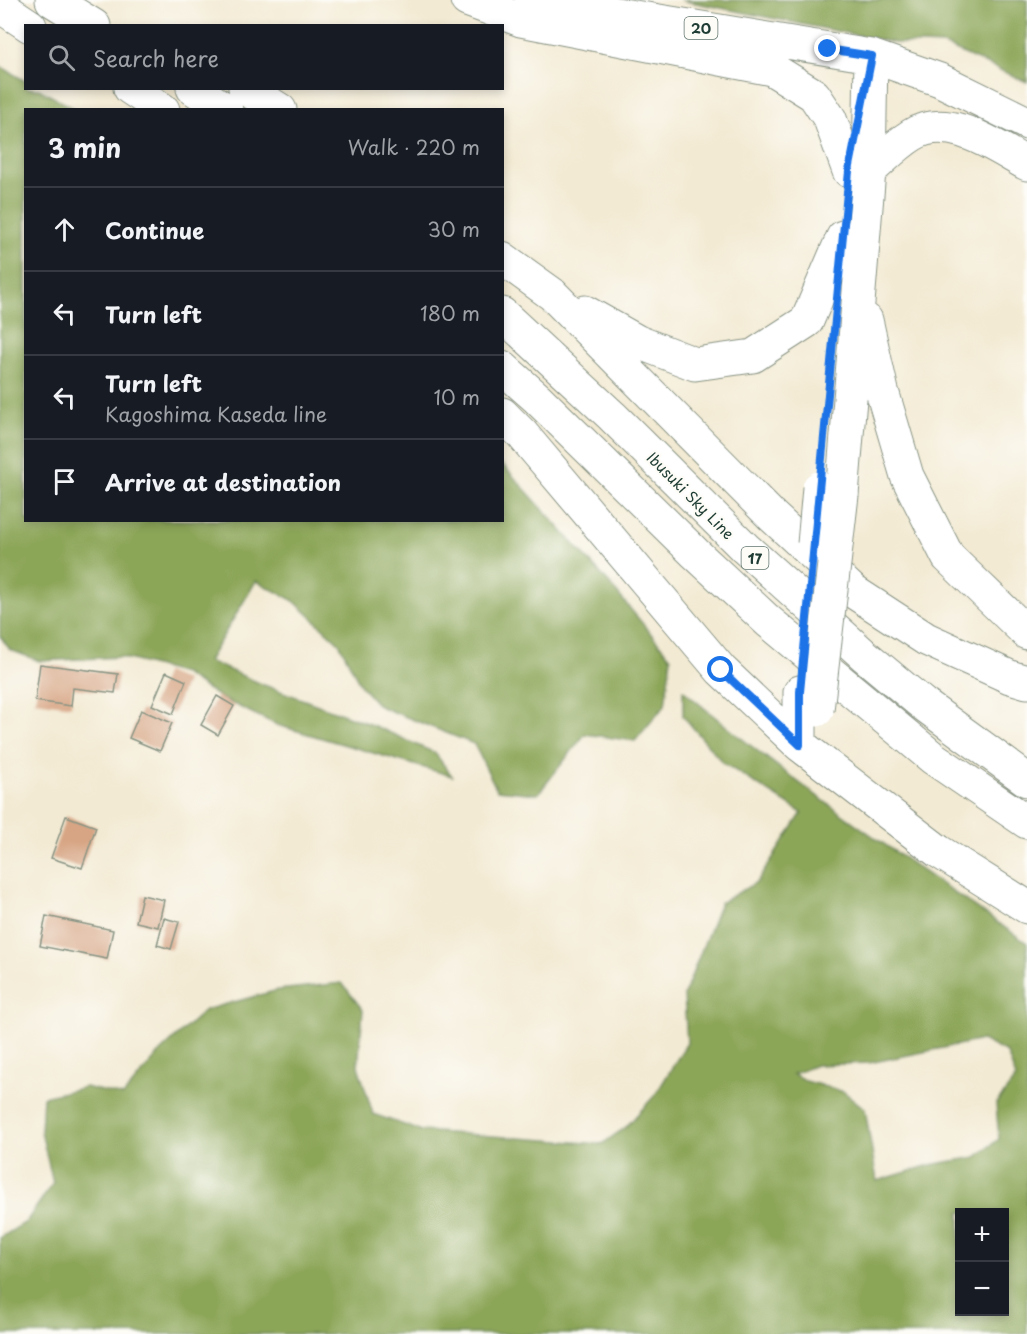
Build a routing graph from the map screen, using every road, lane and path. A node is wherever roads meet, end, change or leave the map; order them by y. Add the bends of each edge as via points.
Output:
1 (52, 0) edge
2 (467, 0) edge
3 (531, 0) edge
4 (0, 6) edge
5 (92, 23) edge
6 (27, 24) edge
7 (872, 56) junction
8 (133, 90) edge
9 (196, 90) edge
10 (248, 90) edge
11 (160, 108) edge
12 (223, 108) edge
13 (277, 108) edge
14 (1027, 123) edge
15 (1027, 164) edge
16 (859, 171) junction
17 (843, 237) junction
18 (504, 259) edge
19 (859, 286) junction
20 (552, 294) junction
21 (504, 316) edge
22 (504, 369) edge
23 (504, 416) edge
24 (830, 491) junction
25 (1027, 633) edge
26 (1027, 682) edge
27 (800, 745) junction
28 (1027, 780) edge
29 (1027, 822) edge
30 (1027, 907) edge

1 - 5 main road
2 - 16 main road via 521,20 772,69 814,95
3 - 7 main road, 20
4 - 6 main road
7 - 14 main road, 20 via 940,81
7 - 16 main road
8 - 11 main road
9 - 12 main road
10 - 13 main road
15 - 16 main road via 971,134 939,126 913,135
16 - 17 main road
16 - 19 main road
17 - 20 main road via 807,321 753,357 695,364 638,342
17 - 24 main road
18 - 20 main road
19 - 24 main road
19 - 25 main road via 882,391 907,476 948,557
20 - 26 main road via 771,516 854,592 926,639
21 - 28 main road, Ibusuki Sky Line / 17 via 830,625 923,704
22 - 29 main road, 17 via 768,621 933,758
23 - 27 main road via 721,670
24 - 27 main road, bridge via 809,701
27 - 30 main road via 938,851

